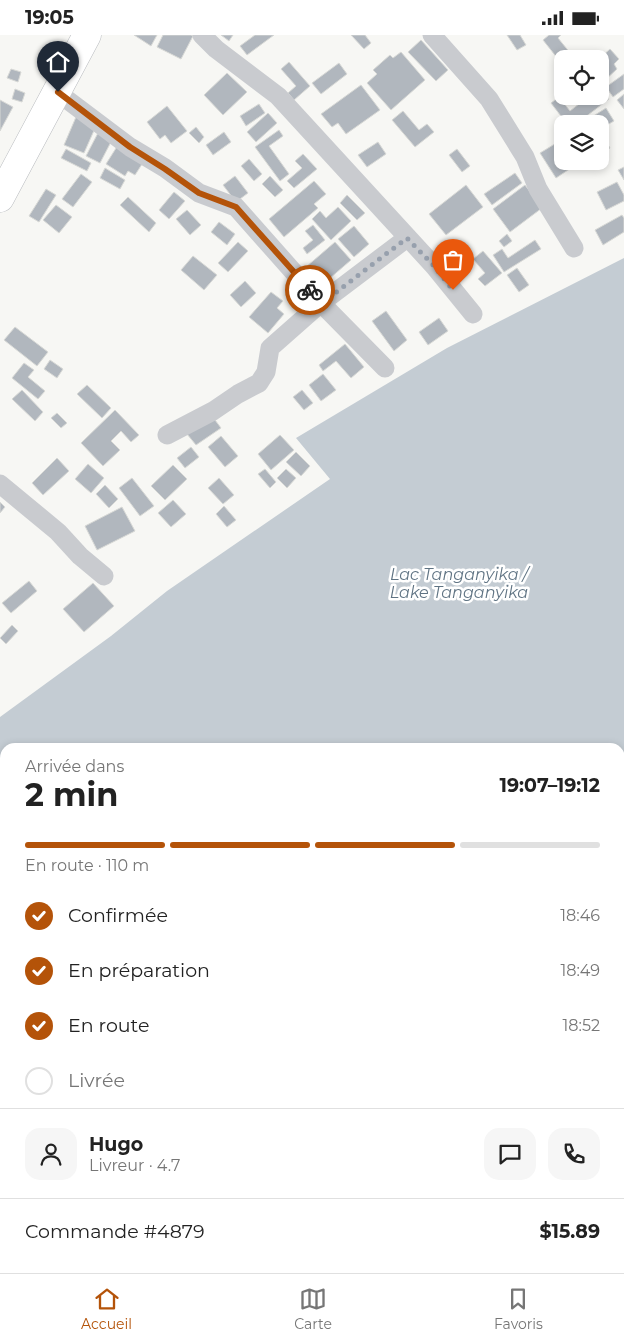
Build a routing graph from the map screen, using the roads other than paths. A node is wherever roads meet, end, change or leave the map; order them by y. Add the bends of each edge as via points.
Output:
1 (87, 35) edge
2 (202, 35) edge
3 (432, 35) edge
4 (58, 92) junction
5 (0, 198) edge
6 (407, 238) junction
7 (574, 248) dead end
8 (322, 303) junction
9 (473, 314) dead end
10 (384, 368) dead end
11 (167, 435) dead end
12 (0, 484) edge
13 (104, 576) dead end

1 - 4 highway
2 - 6 street via 278,96
3 - 7 street via 489,99 525,157 538,189
4 - 5 highway
4 - 8 street via 130,147 199,193 236,207
6 - 8 street
6 - 9 street
8 - 10 street
8 - 11 street via 270,348 266,372 259,383
12 - 13 street

